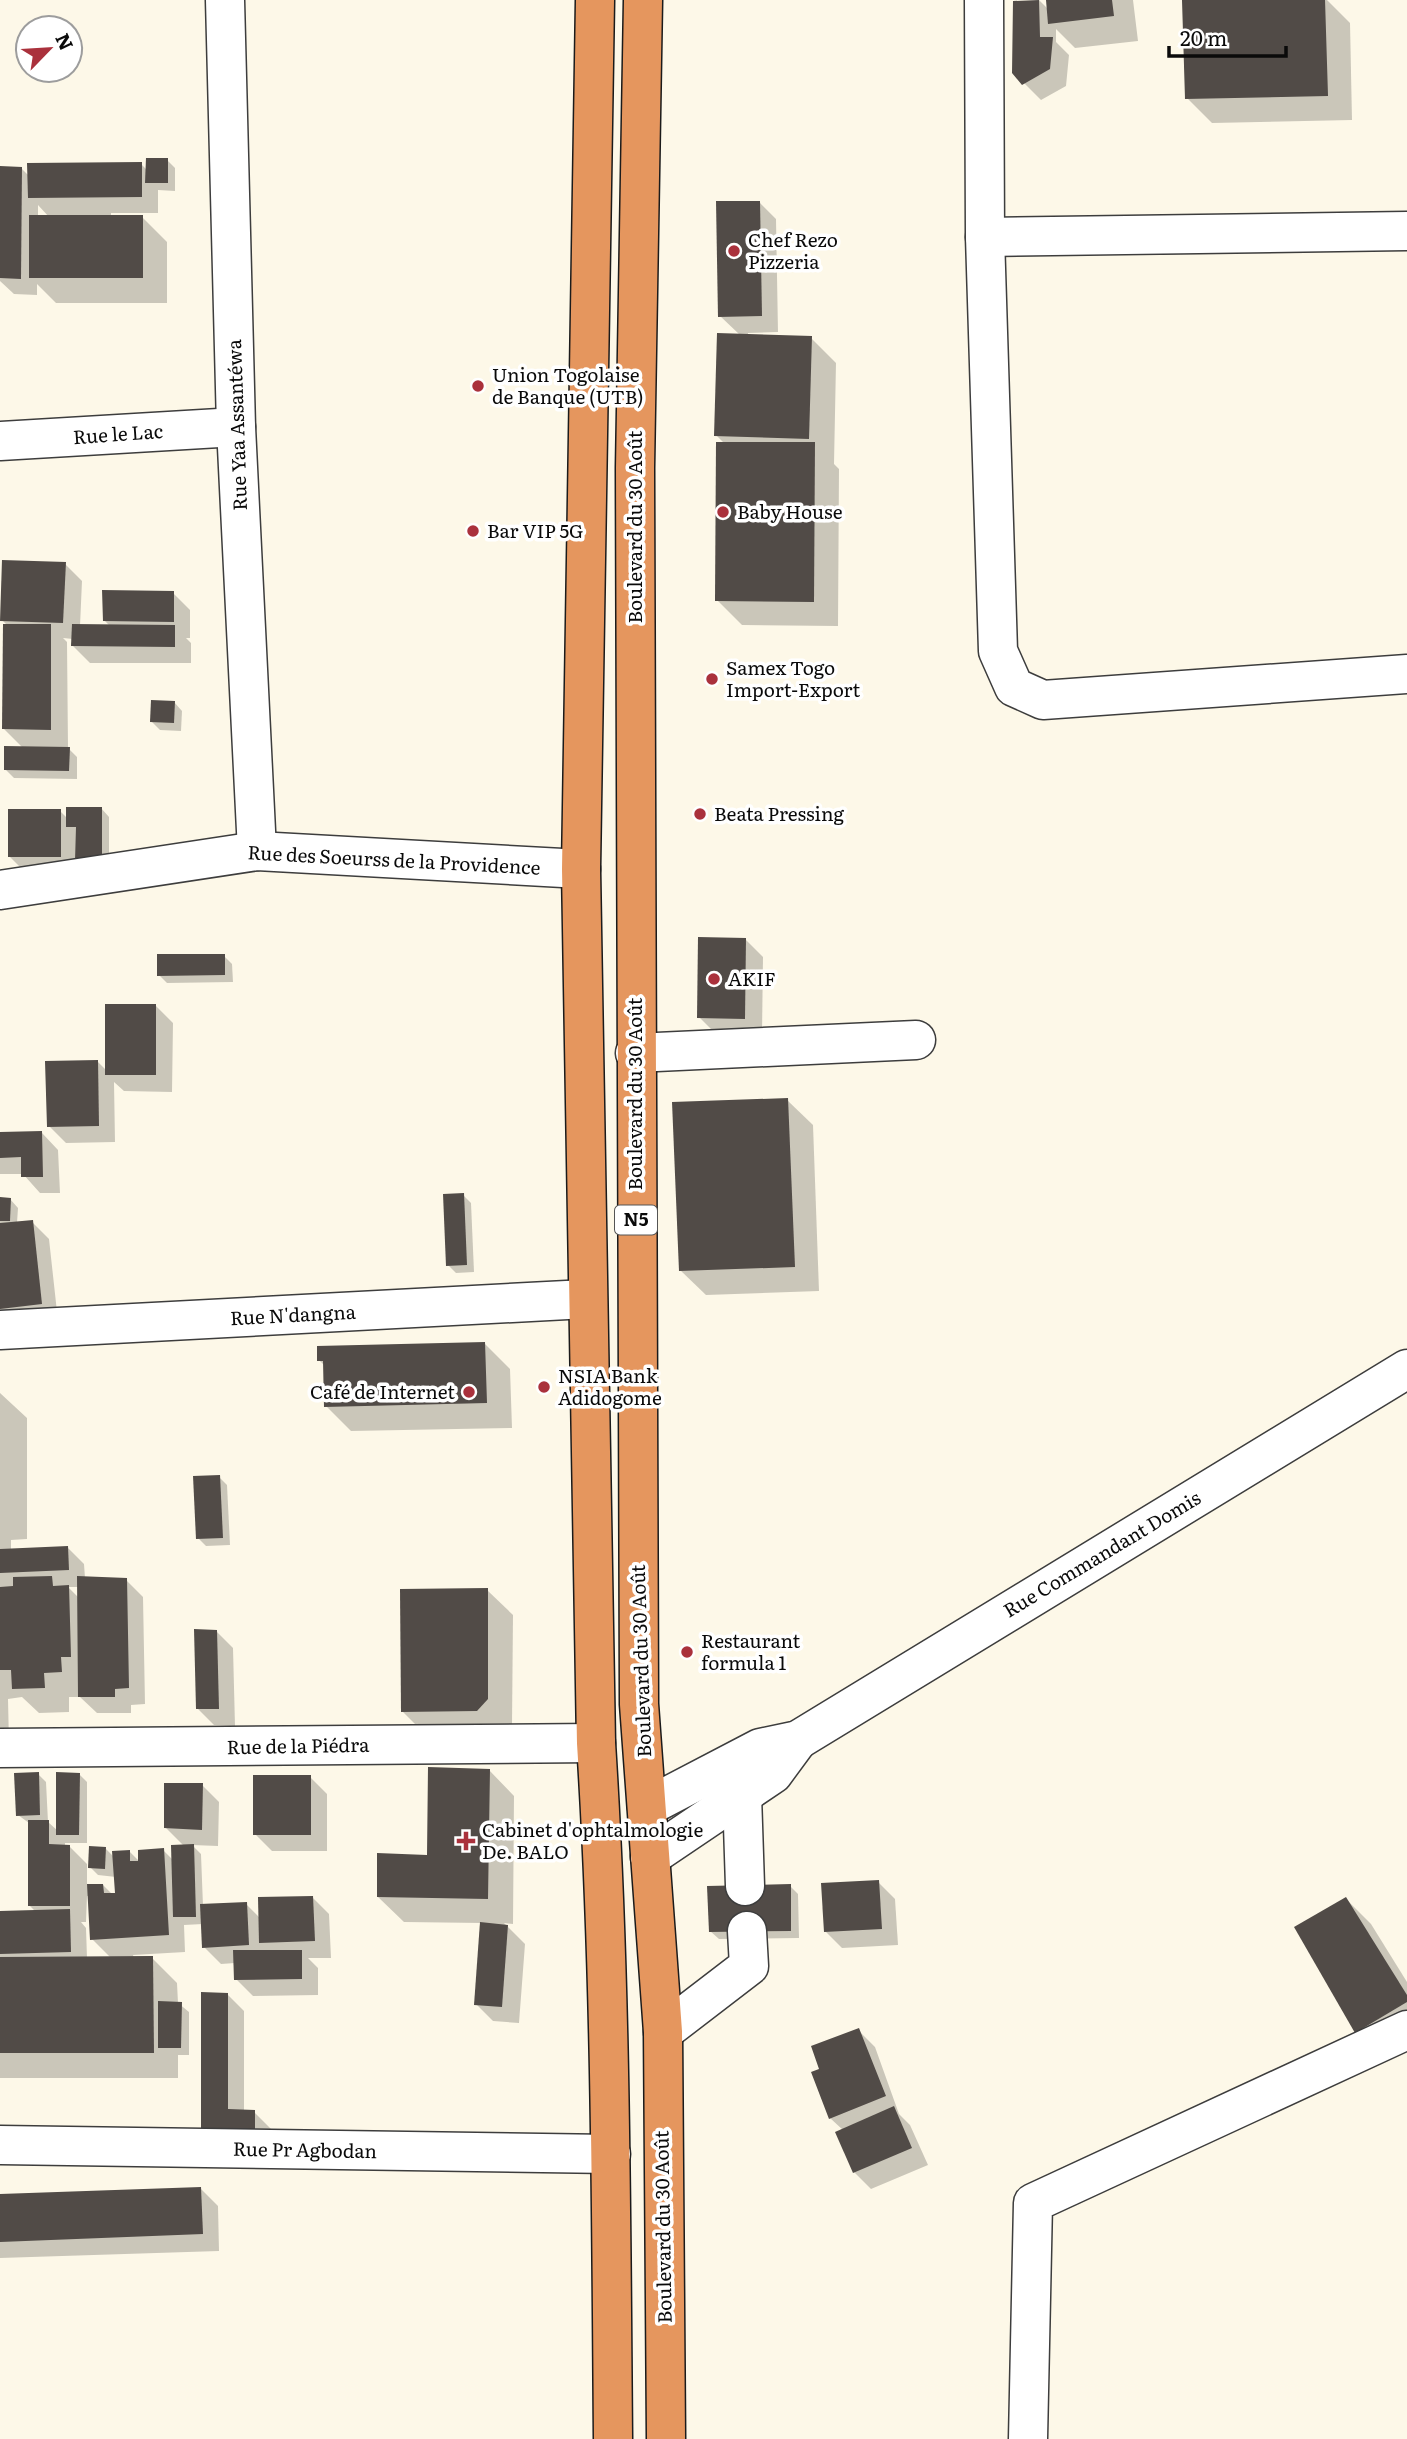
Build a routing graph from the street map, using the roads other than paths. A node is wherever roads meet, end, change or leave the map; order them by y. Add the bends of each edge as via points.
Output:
1 (225, 0) edge
2 (595, 0) edge
3 (643, 0) edge
4 (984, 0) edge
5 (1407, 232) edge
6 (985, 237) junction
7 (236, 427) junction
8 (0, 441) edge
9 (1407, 674) edge
10 (257, 850) junction
11 (581, 869) junction
12 (0, 890) edge
13 (916, 1040) dead end
14 (635, 1053) junction
15 (586, 1299) junction
16 (0, 1330) edge
17 (1407, 1368) edge
18 (798, 1740) junction
19 (596, 1743) junction
20 (0, 1748) edge
21 (742, 1795) junction
22 (647, 1807) junction
23 (600, 1810) junction
24 (650, 1857) junction
25 (604, 1865) junction
26 (745, 1886) dead end
27 (747, 1931) dead end
28 (1407, 2030) edge
29 (663, 2032) junction
30 (0, 2145) edge
31 (611, 2154) junction
32 (612, 2439) edge
33 (666, 2439) edge
34 (1028, 2439) edge

1 - 7 street, Rue Yaa Assantéwa
2 - 11 highway
3 - 14 highway, Boulevard du 30 Août / N5 via 635,468
4 - 6 street
5 - 6 street
6 - 9 street via 998,651 1014,687 1043,700
7 - 8 street, Rue le Lac
7 - 10 street, Rue Yaa Assantéwa
10 - 11 street, Rue des Soeurss de la Providence
10 - 12 street, Rue des Soeurss de la Providence
11 - 15 highway
13 - 14 street
14 - 22 highway, Boulevard du 30 Août / N5 via 639,1704
15 - 16 street, Rue N'dangna
15 - 19 highway
17 - 18 street, Rue Commandant Domis
18 - 21 street, Rue Commandant Domis via 774,1774
18 - 22 street, Rue Commandant Domis via 760,1748
19 - 20 street, Rue de la Piédra
19 - 23 highway
21 - 24 street, Rue Commandant Domis
21 - 26 street
22 - 23 highway
22 - 24 highway, Boulevard du 30 Août / N5
23 - 25 highway
24 - 25 highway
24 - 29 highway, Boulevard du 30 Août / N5
25 - 31 highway
27 - 29 street via 749,1966
28 - 34 street via 1033,2203
29 - 33 highway, Boulevard du 30 Août / N5
30 - 31 street, Rue Pr Agbodan
31 - 32 highway

